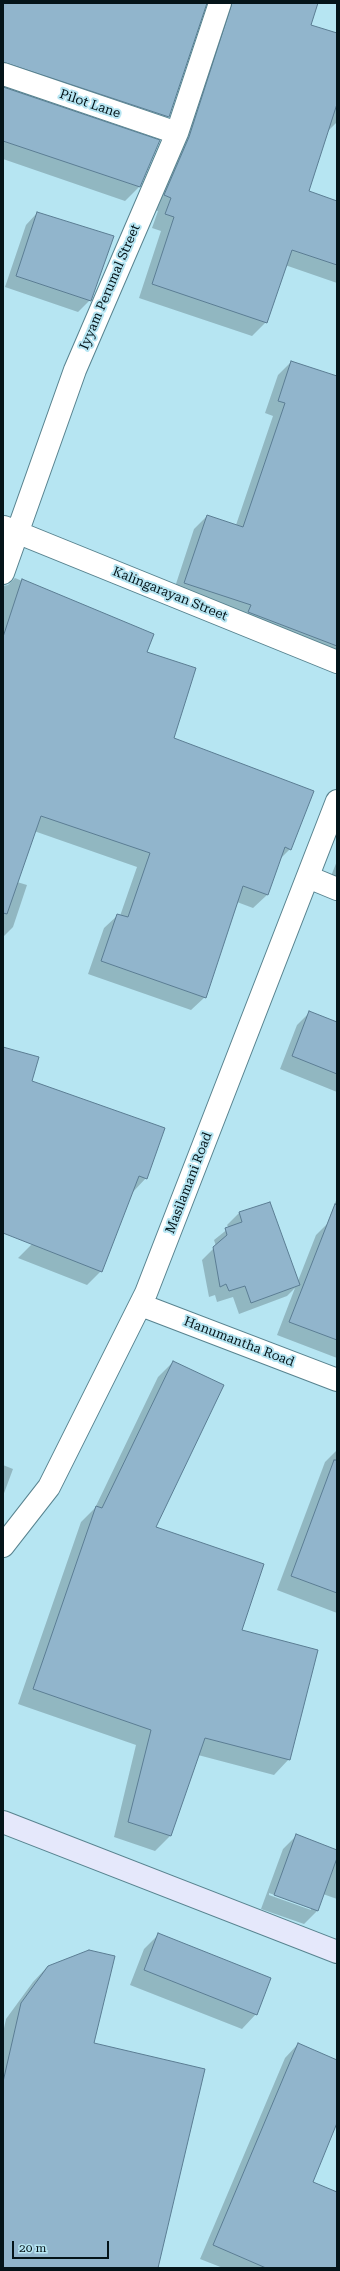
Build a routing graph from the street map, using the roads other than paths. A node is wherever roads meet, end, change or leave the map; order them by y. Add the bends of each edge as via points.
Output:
1 (220, 3) edge
2 (3, 74) edge
3 (177, 133) junction
4 (10, 529) edge
5 (3, 573) edge
6 (337, 662) edge
7 (337, 801) edge
8 (308, 877) junction
9 (337, 889) edge
10 (141, 1305) junction
11 (337, 1380) edge
12 (3, 1546) edge
13 (3, 1822) edge
14 (337, 1952) edge

1 - 3 street, Iyyam Perumal Street
2 - 3 street, Pilot Lane
3 - 4 street, Iyyam Perumal Street
4 - 5 street, Iyyam Perumal Street
4 - 6 street, Kalingarayan Street
7 - 8 street, Masilamani Road
8 - 9 street
8 - 10 street, Masilamani Road
10 - 11 street, Hanumantha Road
10 - 12 street, Masilamani Road via 49,1487
13 - 14 main road

